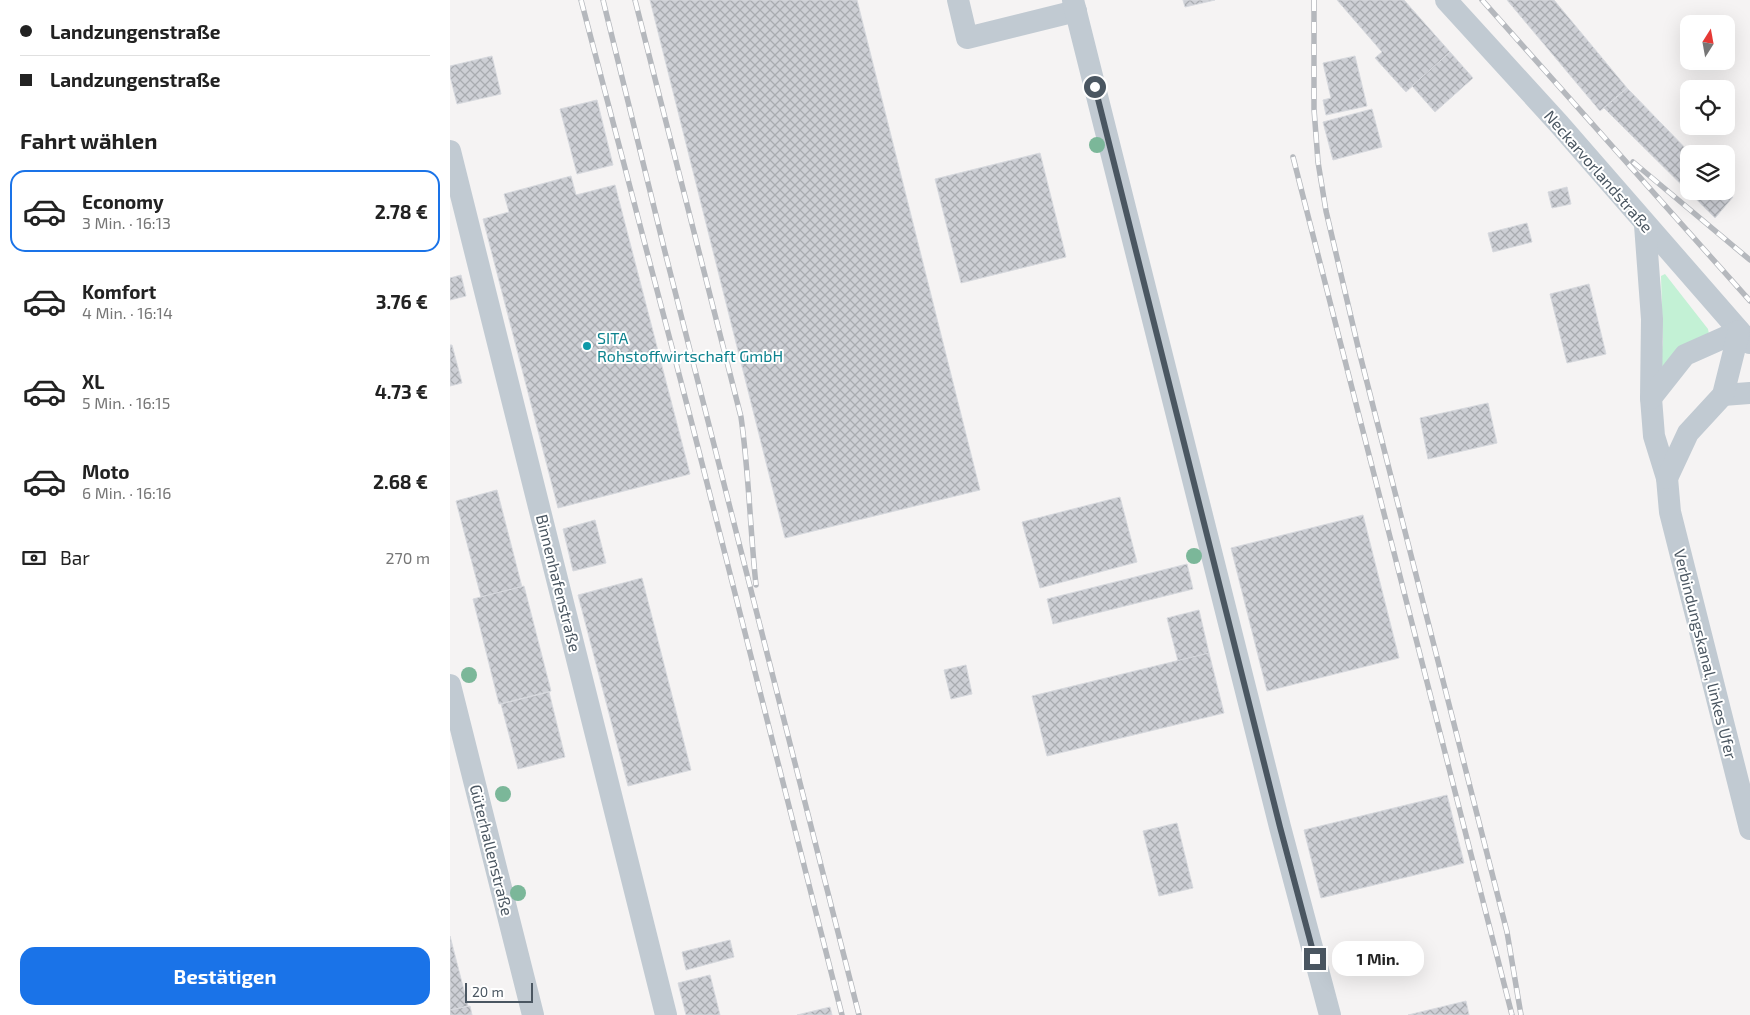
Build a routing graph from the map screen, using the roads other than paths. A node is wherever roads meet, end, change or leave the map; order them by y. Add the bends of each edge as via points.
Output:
1 (958, 0) edge
2 (1446, 0) edge
3 (1074, 5) edge
4 (450, 151) edge
5 (457, 209) edge
6 (1645, 225) junction
7 (1744, 337) edge
8 (1750, 393) edge
9 (1723, 395) junction
10 (1651, 398) junction
11 (1667, 478) junction
12 (450, 684) edge
13 (1750, 829) edge
14 (533, 1015) edge
15 (666, 1015) edge
16 (1330, 1015) edge

1 - 3 street via 967,38
2 - 6 street, Neckarvorlandstraße
3 - 16 street via 1277,818
4 - 5 street, Binnenhafenstraße
5 - 15 street, Binnenhafenstraße
6 - 7 street, Neckarvorlandstraße
6 - 10 street, Verbindungskanal, linkes Ufer via 1652,319
7 - 9 street
7 - 10 street via 1685,354
8 - 9 street
9 - 11 street via 1688,433
10 - 11 street, Verbindungskanal, linkes Ufer via 1654,436
11 - 13 street, Verbindungskanal, linkes Ufer via 1670,512
12 - 14 street, Güterhallenstraße

